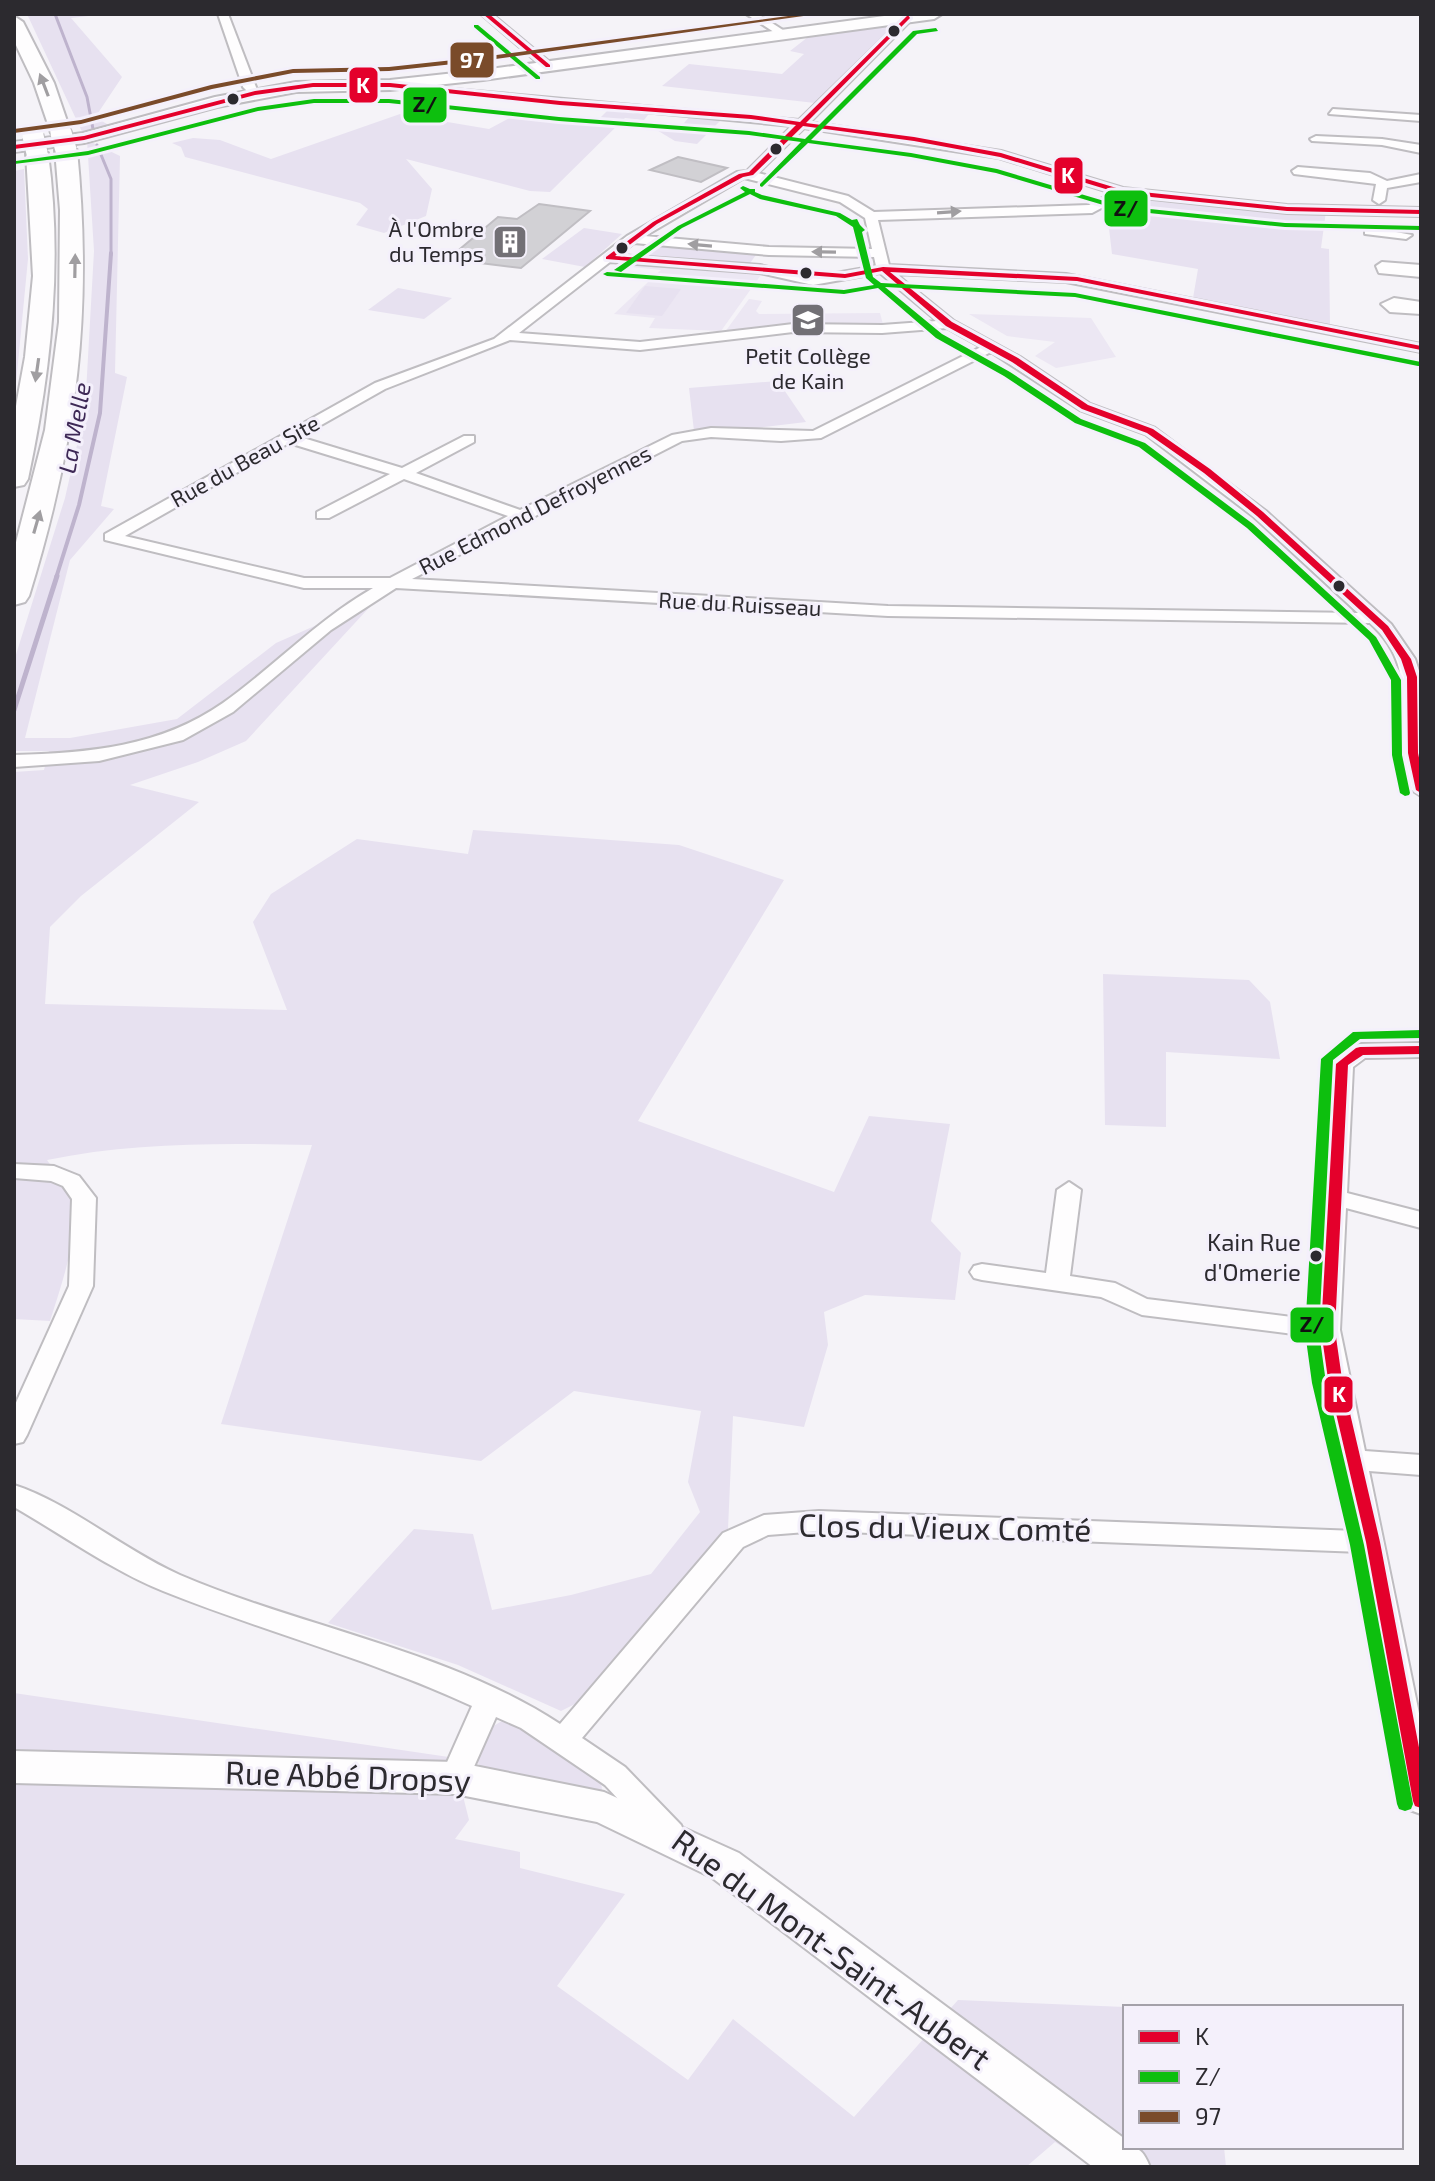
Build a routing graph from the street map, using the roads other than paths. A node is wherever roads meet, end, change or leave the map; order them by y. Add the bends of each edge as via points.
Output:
1 (223, 14) edge
2 (486, 14) edge
3 (751, 14) edge
4 (934, 14) edge
5 (908, 17) junction
6 (14, 22) edge
7 (784, 34) junction
8 (548, 66) junction
9 (390, 85) junction
10 (255, 93) junction
11 (26, 110) dead end
12 (1333, 112) dead end
13 (1421, 118) edge
14 (800, 124) junction
15 (1316, 139) dead end
16 (28, 145) edge
17 (1421, 149) edge
18 (1298, 171) dead end
19 (751, 174) junction
20 (1421, 178) edge
21 (1381, 186) junction
22 (1122, 192) junction
23 (1382, 209) junction
24 (1421, 212) edge
25 (871, 216) junction
26 (1369, 231) dead end
27 (1387, 233) junction
28 (1406, 235) dead end
29 (631, 239) junction
30 (769, 251) junction
31 (878, 253) junction
32 (608, 258) junction
33 (883, 269) junction
34 (763, 270) junction
35 (949, 324) junction
36 (508, 336) junction
37 (991, 347) junction
38 (1421, 348) edge
39 (289, 438) junction
40 (469, 439) dead end
41 (403, 473) junction
42 (14, 479) edge
43 (323, 515) dead end
44 (521, 516) junction
45 (111, 537) joint
46 (393, 583) junction
47 (14, 596) edge
48 (1380, 623) junction
49 (14, 761) edge
50 (1421, 790) edge
51 (1421, 1050) edge
52 (14, 1171) edge
53 (1069, 1190) dead end
54 (1334, 1197) junction
55 (1421, 1220) edge
56 (982, 1272) dead end
57 (1057, 1283) junction
58 (1328, 1330) junction
59 (14, 1435) edge
60 (1356, 1460) junction
61 (1421, 1465) edge
62 (14, 1495) edge
63 (1373, 1542) junction
64 (490, 1699) junction
65 (564, 1739) junction
66 (14, 1767) edge
67 (455, 1778) junction
68 (1421, 1801) edge
69 (673, 1838) junction
70 (1129, 2167) edge

1 - 10 street
2 - 8 street
3 - 7 street
4 - 5 main road
5 - 7 main road
5 - 14 street
47 -> 6 highway via 48,481 64,403 76,250 64,142 44,83
7 - 8 main road
8 - 9 main road
9 - 10 main road via 313,85
9 - 14 street
10 - 16 main road via 84,138
11 - 16 highway
12 - 13 street
14 - 19 street
14 - 22 street via 1001,155
15 - 17 street
16 -> 42 highway via 47,252 44,324
18 - 21 street via 1370,177
19 - 25 street via 844,199
19 - 29 street, Rue du Beau Site
20 - 21 street
21 - 23 street
22 - 23 street via 1287,209
25 -> 22 street via 1092,209
23 - 24 street
23 - 27 street
25 - 31 street
26 - 27 street
27 - 28 street
30 -> 29 street
29 - 32 street, Rue du Beau Site
31 -> 30 street
30 - 34 street
31 - 33 street
32 - 34 street
32 - 36 street, Rue du Beau Site
33 - 34 street via 813,281
33 - 35 street
33 - 38 street via 1099,282
35 - 36 street via 793,328 640,346
35 - 37 street
36 - 39 street, Rue du Beau Site via 380,386
37 - 44 street, Rue Edmond Defroyennes via 816,435 681,436
37 - 48 street via 1085,407 1150,431 1260,514
39 - 41 street
39 - 45 street, Rue du Beau Site
40 - 41 street
41 - 43 street
41 - 44 street
44 - 46 street, Rue Edmond Defroyennes
45 - 46 street, Rue du Ruisseau via 304,583
46 - 48 street, Rue du Ruisseau via 888,611
46 - 49 street, Rue Edmond Defroyennes via 335,616 228,708 177,738 111,757
48 - 50 street via 1406,659 1412,677 1413,753
51 - 54 street via 1360,1051 1342,1064
52 - 59 street via 54,1174 71,1181 84,1198 81,1286
53 - 57 street
54 - 55 street
54 - 58 street
56 - 57 street
57 - 58 street via 1106,1289 1142,1307
58 - 60 street
60 - 61 street
60 - 63 street
62 - 64 street, Rue du Mont-Saint-Aubert via 169,1582
63 - 65 street, Clos du Vieux Comté via 819,1521 764,1525 733,1540
63 - 68 street
64 - 65 street, Rue du Mont-Saint-Aubert
64 - 67 street
65 - 69 street, Rue du Mont-Saint-Aubert via 615,1776
66 - 67 street, Rue Abbé Dropsy
67 - 69 street, Rue Abbé Dropsy via 604,1808
69 - 70 street, Rue du Mont-Saint-Aubert via 725,1865

